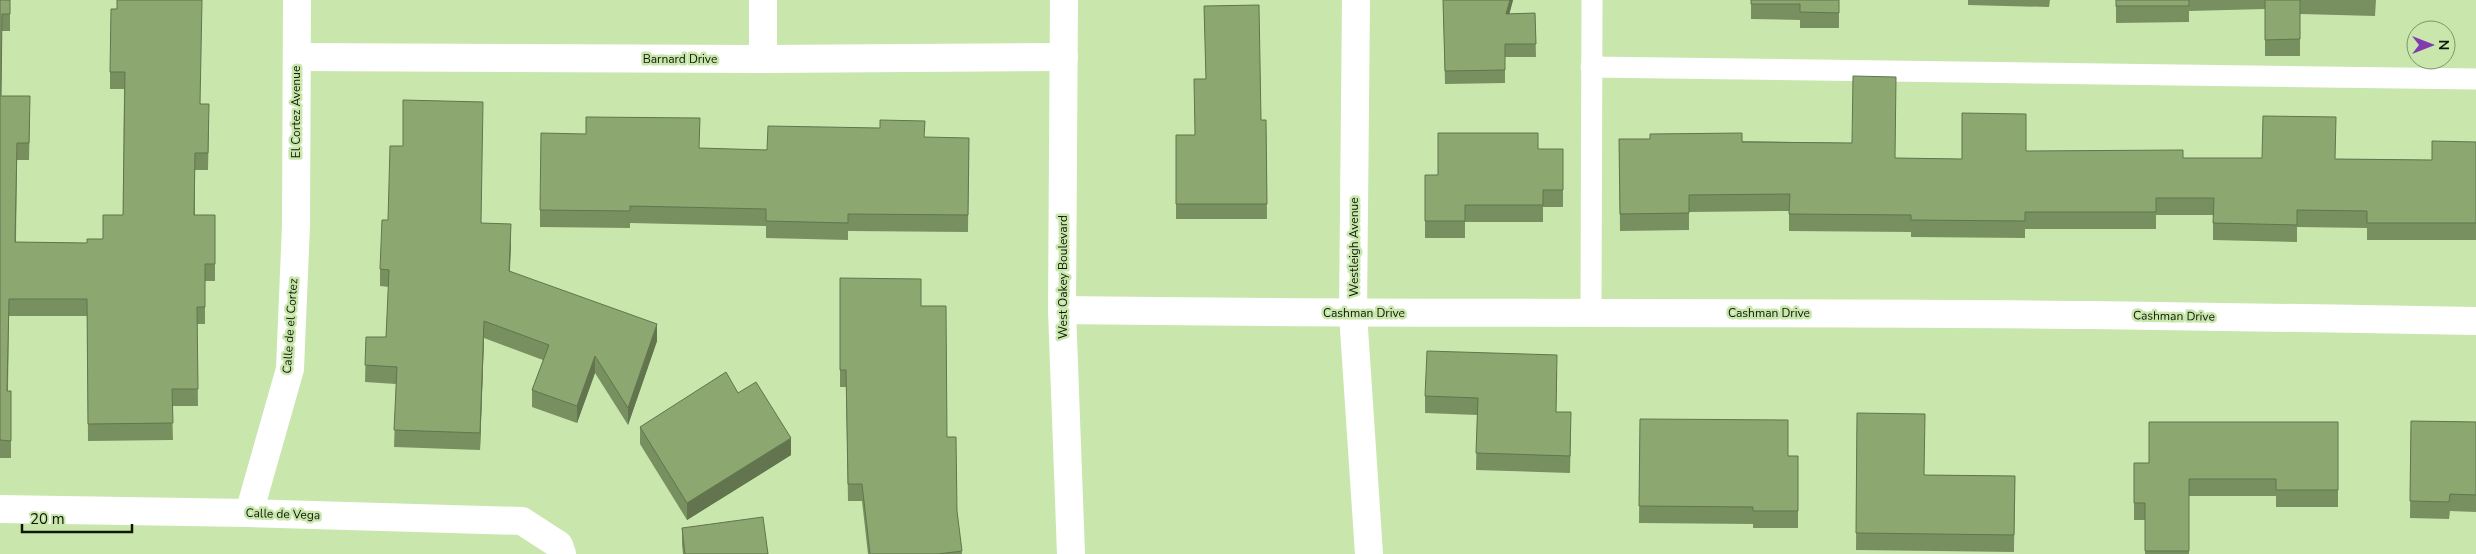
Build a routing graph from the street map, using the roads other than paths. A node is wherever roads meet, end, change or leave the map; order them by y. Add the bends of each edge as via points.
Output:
1 (297, 0) edge
2 (764, 0) edge
3 (1064, 0) edge
4 (1356, 0) edge
5 (1592, 0) edge
6 (297, 57) junction
7 (1064, 57) junction
8 (763, 59) junction
9 (1591, 68) junction
10 (2476, 79) edge
11 (296, 225) joint
12 (1062, 310) junction
13 (1591, 312) junction
14 (1353, 314) junction
15 (2476, 321) edge
16 (0, 509) edge
17 (249, 513) junction
18 (561, 550) edge
19 (1071, 554) edge
20 (1369, 554) edge

1 - 6 street, El Cortez Avenue
2 - 8 street
3 - 7 street, West Oakey Boulevard
4 - 14 street, Westleigh Avenue
5 - 9 lane
6 - 8 street, Barnard Drive
6 - 11 street, El Cortez Avenue
7 - 8 street, Barnard Drive
7 - 12 street, West Oakey Boulevard
9 - 10 lane
9 - 13 lane
11 - 17 street, Calle de el Cortez via 290,368
12 - 14 street, Cashman Drive
12 - 19 street, West Oakey Boulevard
13 - 14 street, Cashman Drive
13 - 15 street, Cashman Drive
14 - 20 street, Westleigh Avenue
16 - 17 street, Calle de Vega
17 - 18 street, Calle de Vega via 522,521

